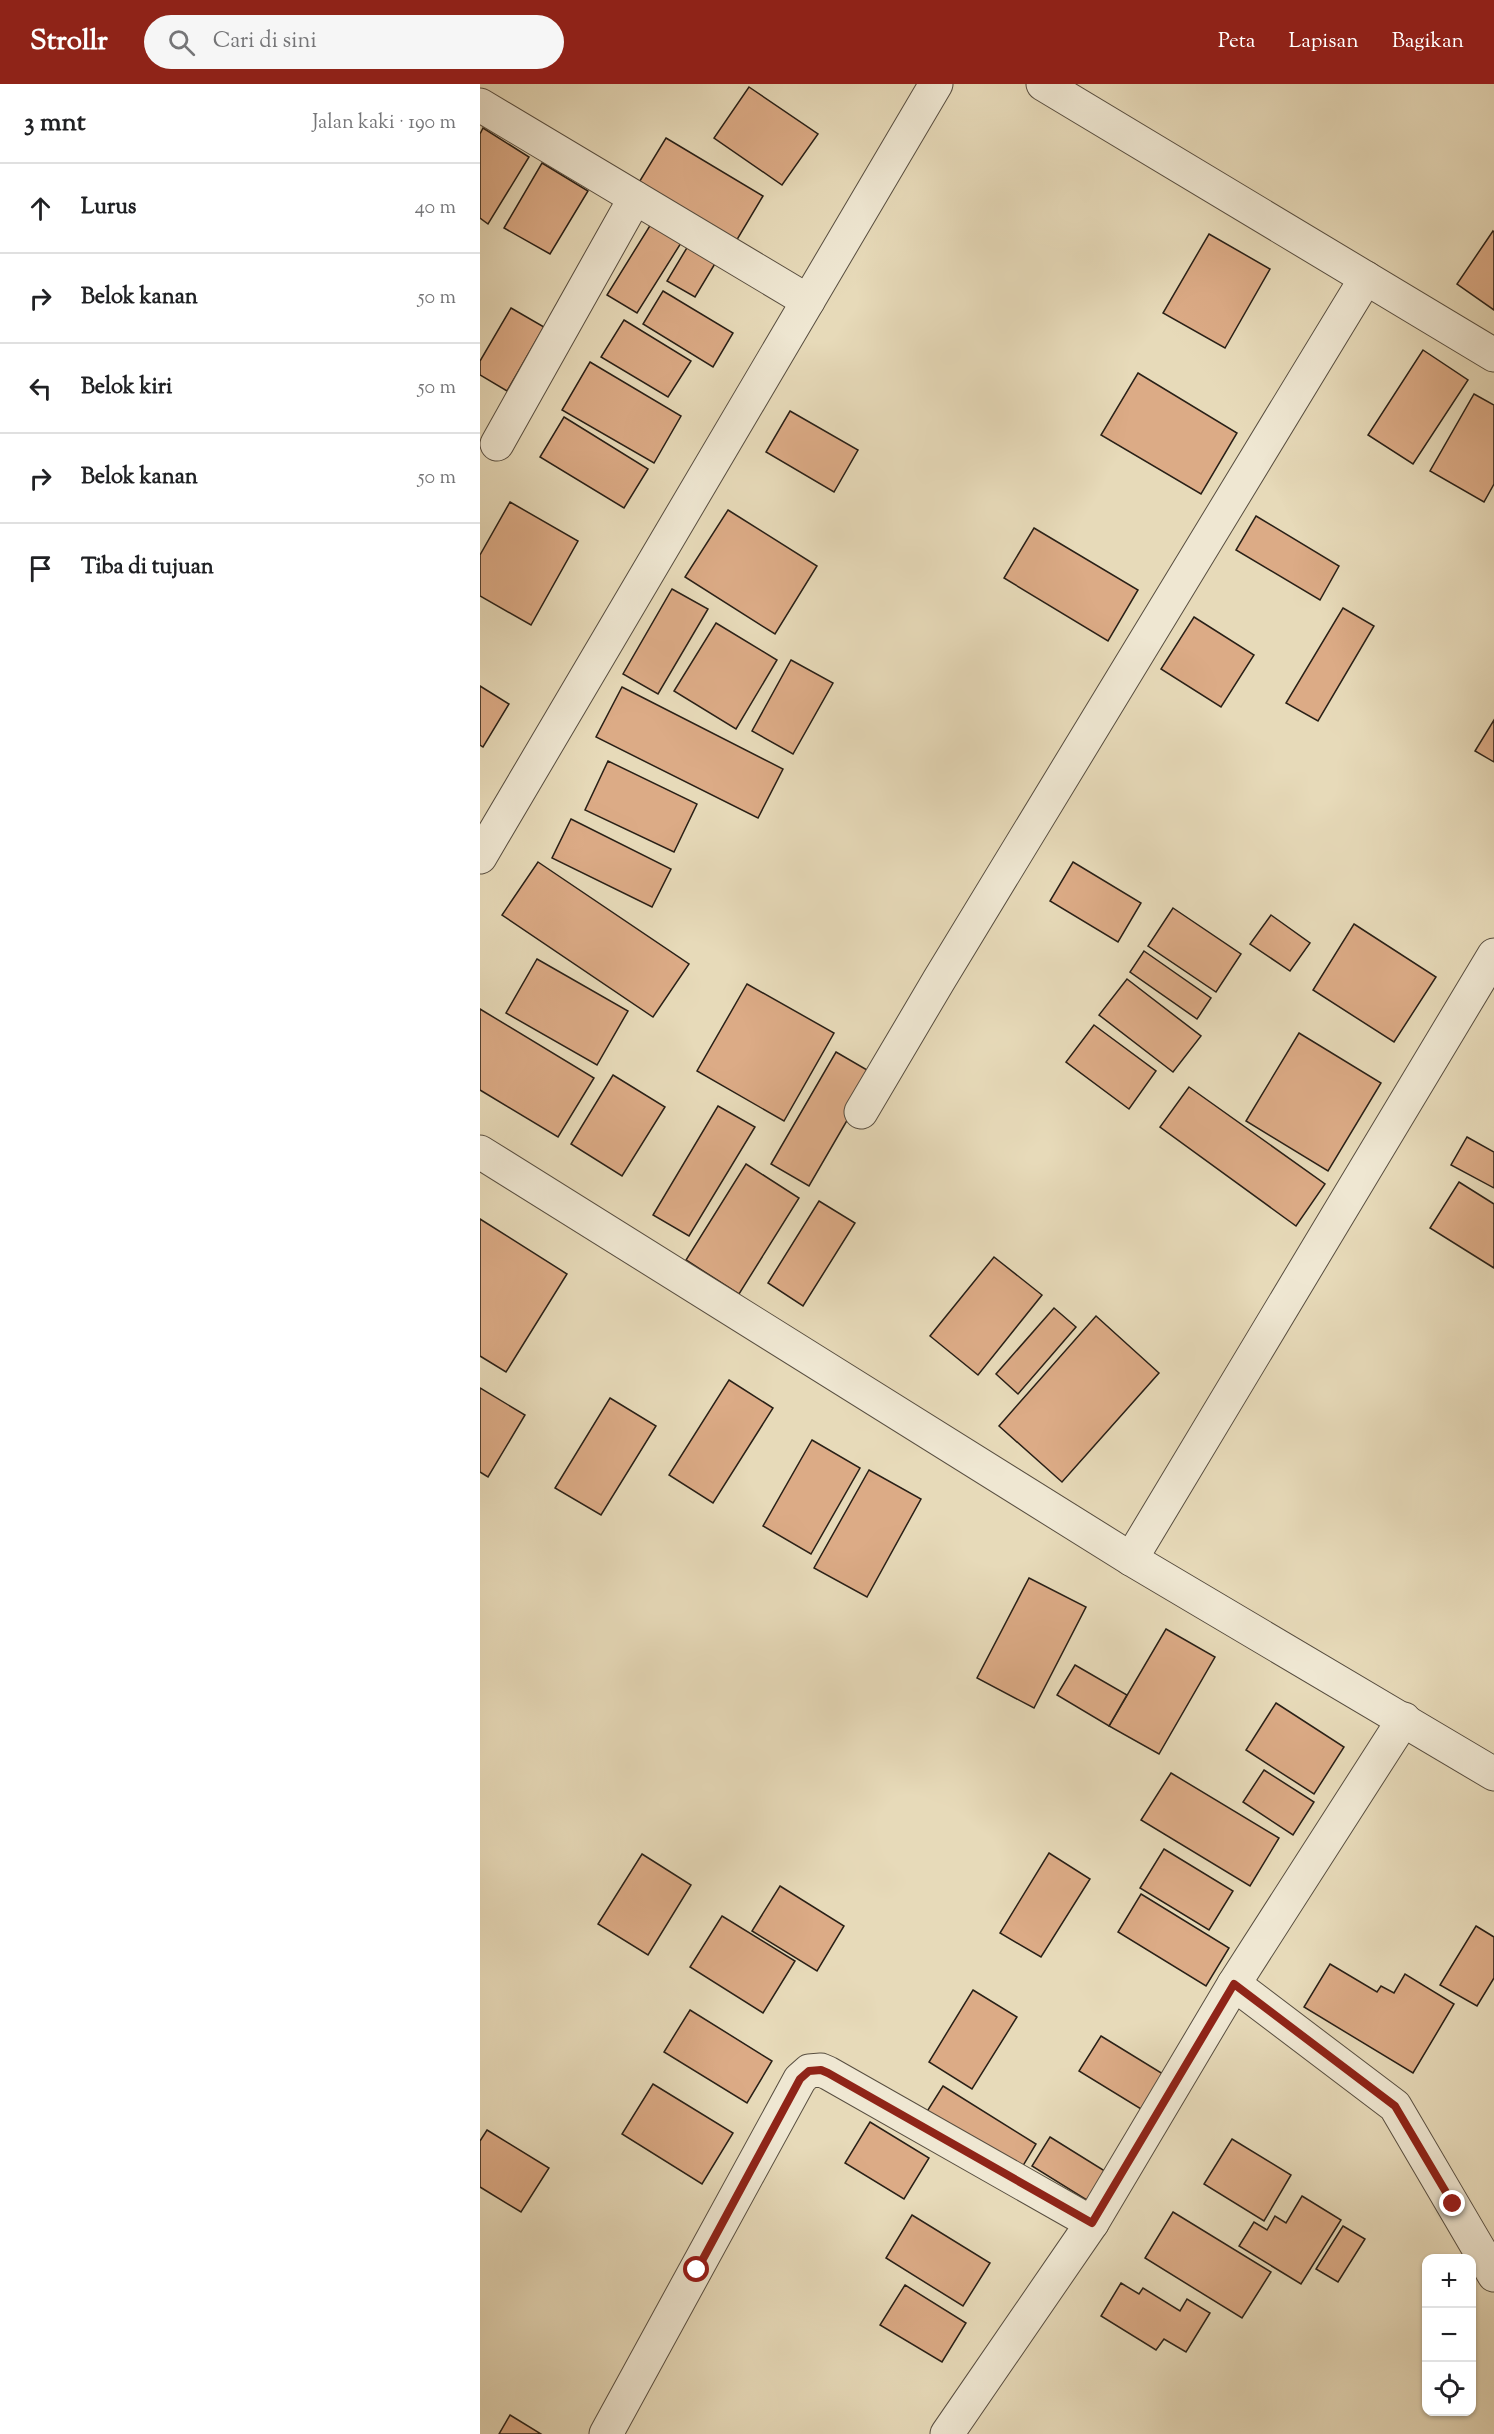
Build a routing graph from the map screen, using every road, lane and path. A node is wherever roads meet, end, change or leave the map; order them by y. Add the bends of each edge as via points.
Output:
1 (936, 84) edge
2 (1043, 84) edge
3 (480, 105) edge
4 (636, 198) junction
5 (1366, 278) junction
6 (808, 301) junction
7 (1494, 355) edge
8 (497, 444) dead end
9 (480, 857) edge
10 (1494, 955) edge
11 (861, 1112) dead end
12 (480, 1152) edge
13 (1131, 1559) junction
14 (1404, 1719) junction
15 (1494, 1774) edge
16 (1234, 1984) junction
17 (1092, 2223) junction
18 (1494, 2275) edge
19 (606, 2434) edge
20 (947, 2434) edge

1 - 6 street
2 - 5 street
3 - 4 street
4 - 6 street
4 - 8 street
5 - 7 street
5 - 11 street
6 - 9 street
10 - 13 street
12 - 13 street
13 - 14 street
14 - 15 street
14 - 16 street
16 - 17 street
16 - 18 street via 1395,2106
17 - 19 street via 828,2073 809,2071 800,2079
17 - 20 street

